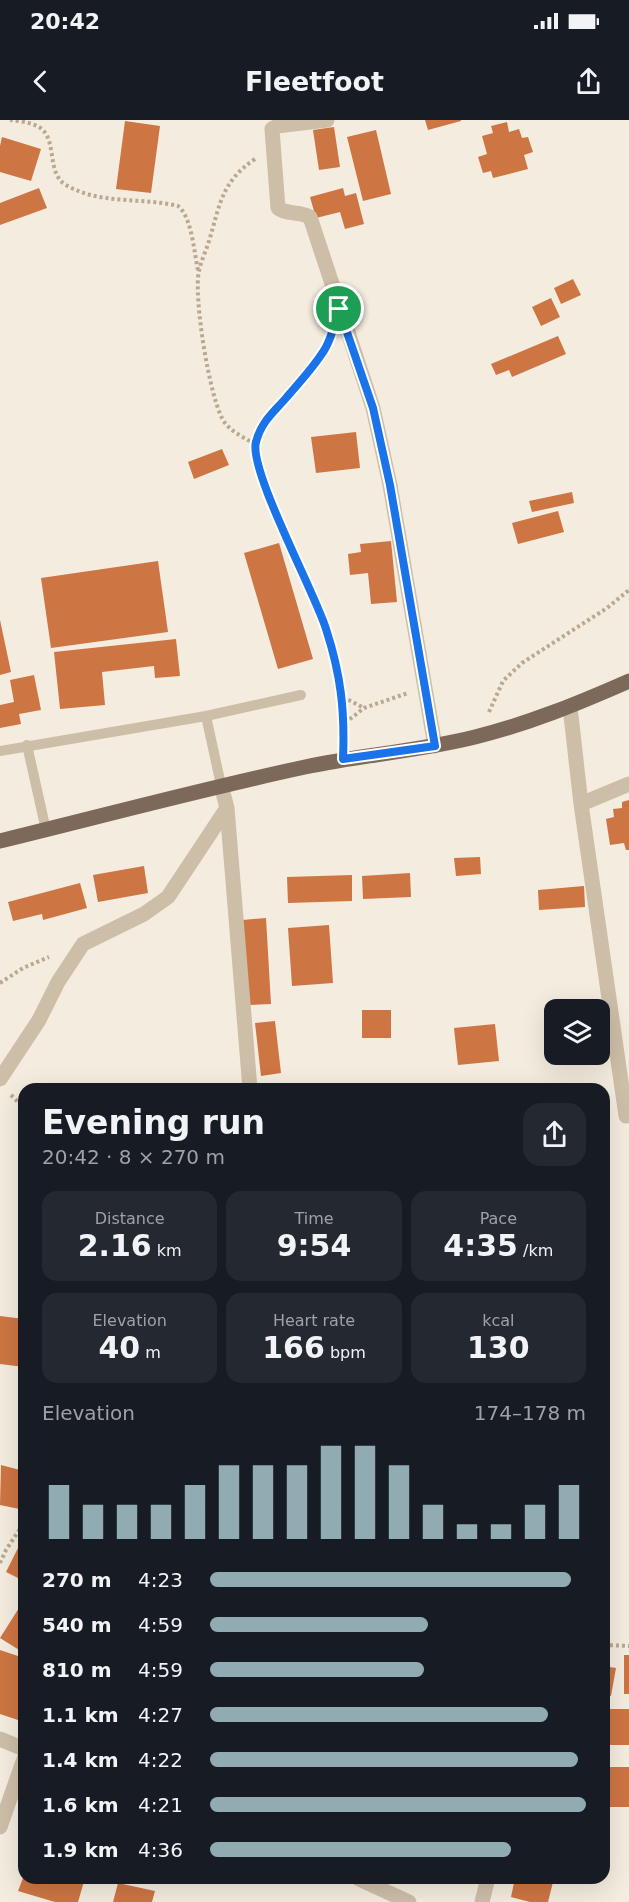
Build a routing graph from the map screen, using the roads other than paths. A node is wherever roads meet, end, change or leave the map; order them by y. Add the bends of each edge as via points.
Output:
1 (327, 120) edge
2 (629, 681) edge
3 (302, 695) dead end
4 (570, 707) junction
5 (206, 716) junction
6 (27, 745) junction
7 (435, 746) junction
8 (0, 750) edge
9 (629, 784) edge
10 (221, 785) junction
11 (581, 804) junction
12 (227, 808) junction
13 (46, 830) junction
14 (0, 841) edge
15 (0, 1079) edge
16 (250, 1083) edge
17 (626, 1116) dead end
18 (0, 1739) edge
19 (18, 1746) edge
20 (18, 1776) edge
21 (0, 1827) edge
22 (370, 1884) edge
23 (486, 1884) edge
24 (409, 1902) edge
25 (482, 1902) edge

1 - 7 street via 273,129 278,208 310,217 373,408
2 - 4 main road
3 - 5 lane
4 - 7 main road via 477,737
4 - 11 street
5 - 6 lane
5 - 10 lane
6 - 8 lane
6 - 13 lane
7 - 10 main road via 343,759
9 - 11 street
10 - 12 street
10 - 13 main road
11 - 17 street
12 - 15 street via 168,897 144,914 83,944
12 - 16 street
13 - 14 main road
18 - 19 street
20 - 21 street
22 - 24 street
23 - 25 street

